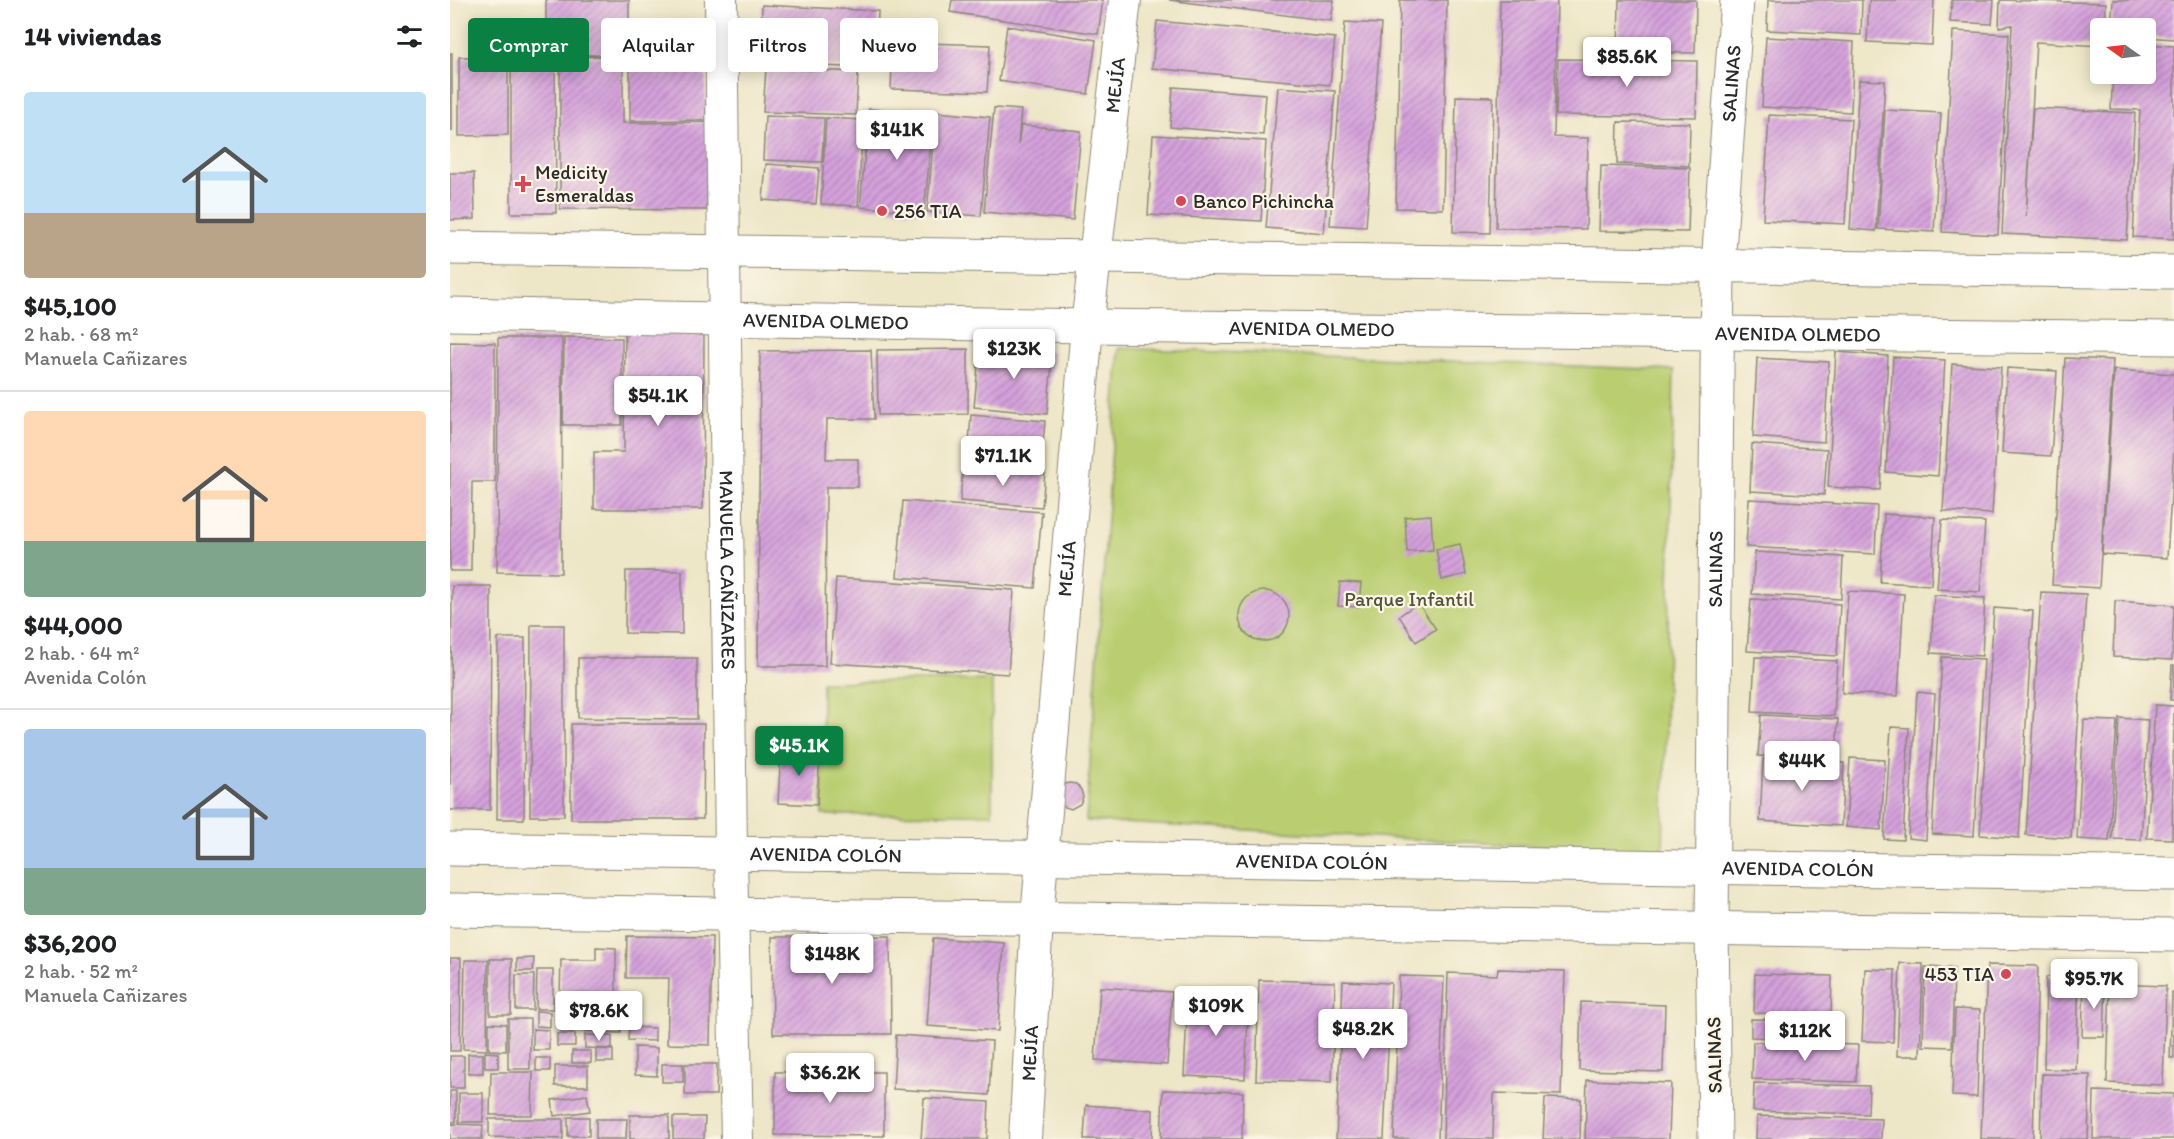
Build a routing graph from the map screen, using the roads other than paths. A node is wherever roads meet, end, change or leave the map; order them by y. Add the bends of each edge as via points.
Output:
1 (721, 0) edge
2 (1125, 0) edge
3 (1737, 0) edge
4 (450, 248) edge
5 (724, 252) junction
6 (1094, 256) junction
7 (1718, 265) junction
8 (2174, 272) edge
9 (450, 314) edge
10 (725, 318) junction
11 (1087, 326) junction
12 (1717, 332) junction
13 (2174, 338) edge
14 (450, 849) edge
15 (731, 853) junction
16 (1042, 857) junction
17 (1713, 867) junction
18 (2174, 874) edge
19 (450, 910) edge
20 (732, 914) junction
21 (1037, 918) junction
22 (1712, 928) junction
23 (2174, 935) edge
24 (737, 1139) edge
25 (1025, 1139) edge
26 (1715, 1139) edge

1 - 5 street, MANUELA CAÑIZARES
2 - 6 street, MEJÍA
3 - 7 street, SALINAS
4 - 5 street
5 - 6 street
5 - 10 street, MANUELA CAÑIZARES
6 - 7 street
6 - 11 street, MEJÍA
7 - 8 street
7 - 12 street, SALINAS
9 - 10 street, AVENIDA OLMEDO
10 - 11 street, AVENIDA OLMEDO
10 - 15 street, MANUELA CAÑIZARES
11 - 12 street, AVENIDA OLMEDO
11 - 16 street, MEJÍA
12 - 13 street, AVENIDA OLMEDO
12 - 17 street, SALINAS
14 - 15 street, AVENIDA COLÓN
15 - 16 street, AVENIDA COLÓN
15 - 20 street, MANUELA CAÑIZARES
16 - 17 street, AVENIDA COLÓN
16 - 21 street, MEJÍA
17 - 18 street, AVENIDA COLÓN
17 - 22 street, SALINAS
19 - 20 street
20 - 21 street
20 - 24 street, MANUELA CAÑIZARES
21 - 22 street
21 - 25 street, MEJÍA
22 - 23 street
22 - 26 street, SALINAS

